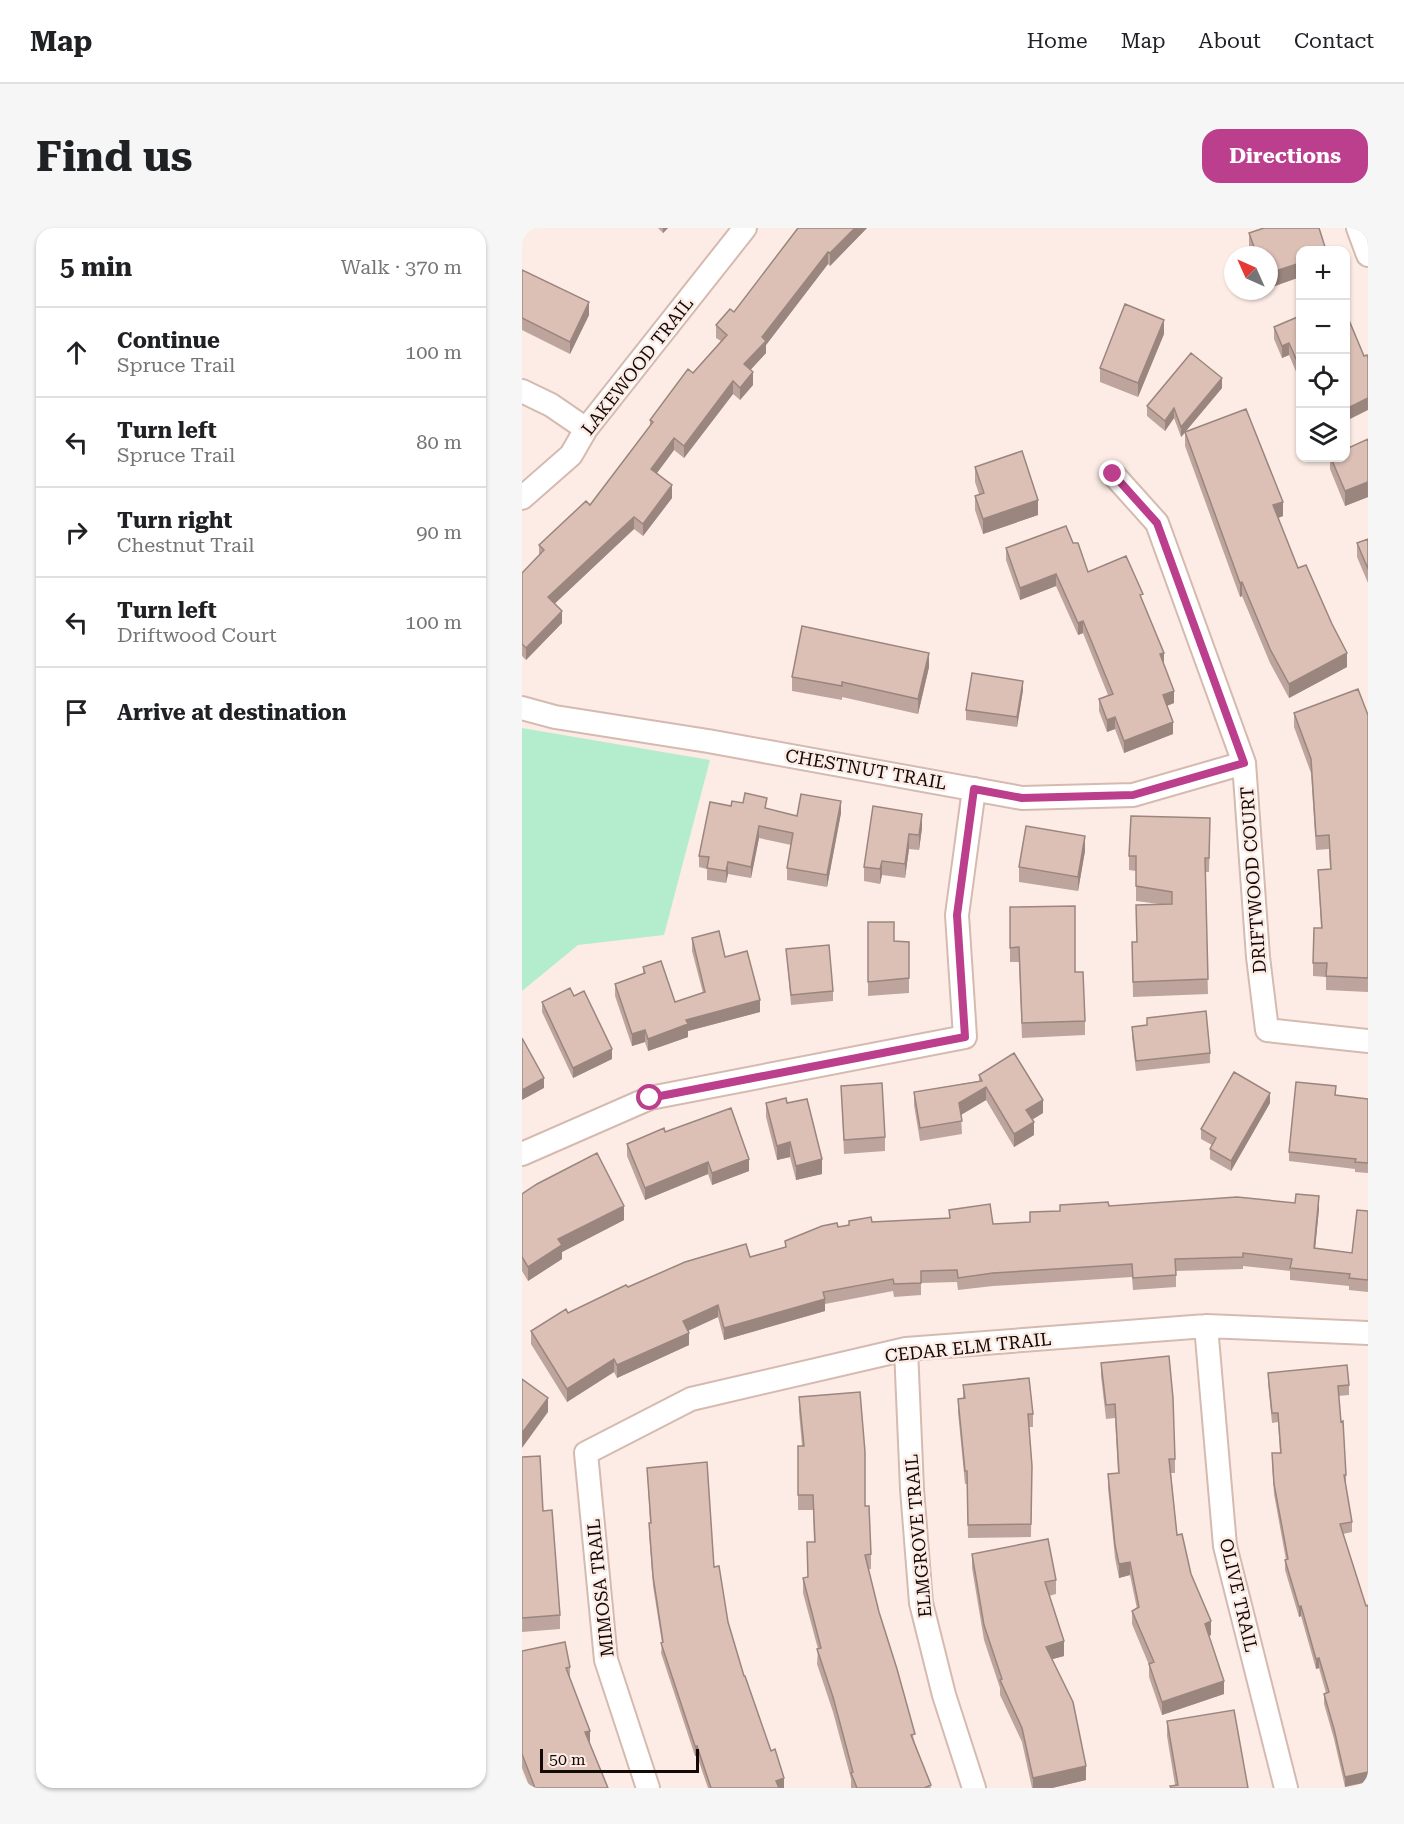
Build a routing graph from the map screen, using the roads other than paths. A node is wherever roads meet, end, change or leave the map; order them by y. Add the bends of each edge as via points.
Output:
1 (745, 228) edge
2 (1358, 228) edge
3 (1368, 255) edge
4 (522, 391) edge
5 (586, 429) junction
6 (1113, 474) dead end
7 (522, 498) edge
8 (522, 708) edge
9 (1244, 763) junction
10 (974, 789) junction
11 (1368, 1041) edge
12 (522, 1154) edge
13 (1206, 1326) junction
14 (1368, 1333) edge
15 (906, 1350) junction
16 (586, 1453) joint
17 (648, 1788) edge
18 (974, 1788) edge
19 (1286, 1788) edge

1 - 5 street, LAKEWOOD TRAIL
2 - 3 street
4 - 5 street
5 - 7 street, LAKEWOOD TRAIL via 571,455
6 - 9 street, DRIFTWOOD COURT via 1157,523
8 - 10 street, CHESTNUT TRAIL via 555,717
9 - 10 street, CHESTNUT TRAIL via 1133,795 1022,798
9 - 11 street, DRIFTWOOD COURT via 1267,1030
10 - 12 street via 957,915 965,1037 650,1098
13 - 14 street, CEDAR ELM TRAIL
13 - 15 street, CEDAR ELM TRAIL
13 - 19 street, OLIVE TRAIL via 1225,1546
15 - 16 street, CEDAR ELM TRAIL via 691,1399
15 - 18 street, ELMGROVE TRAIL via 921,1603 944,1695
16 - 17 street, MIMOSA TRAIL via 606,1660

